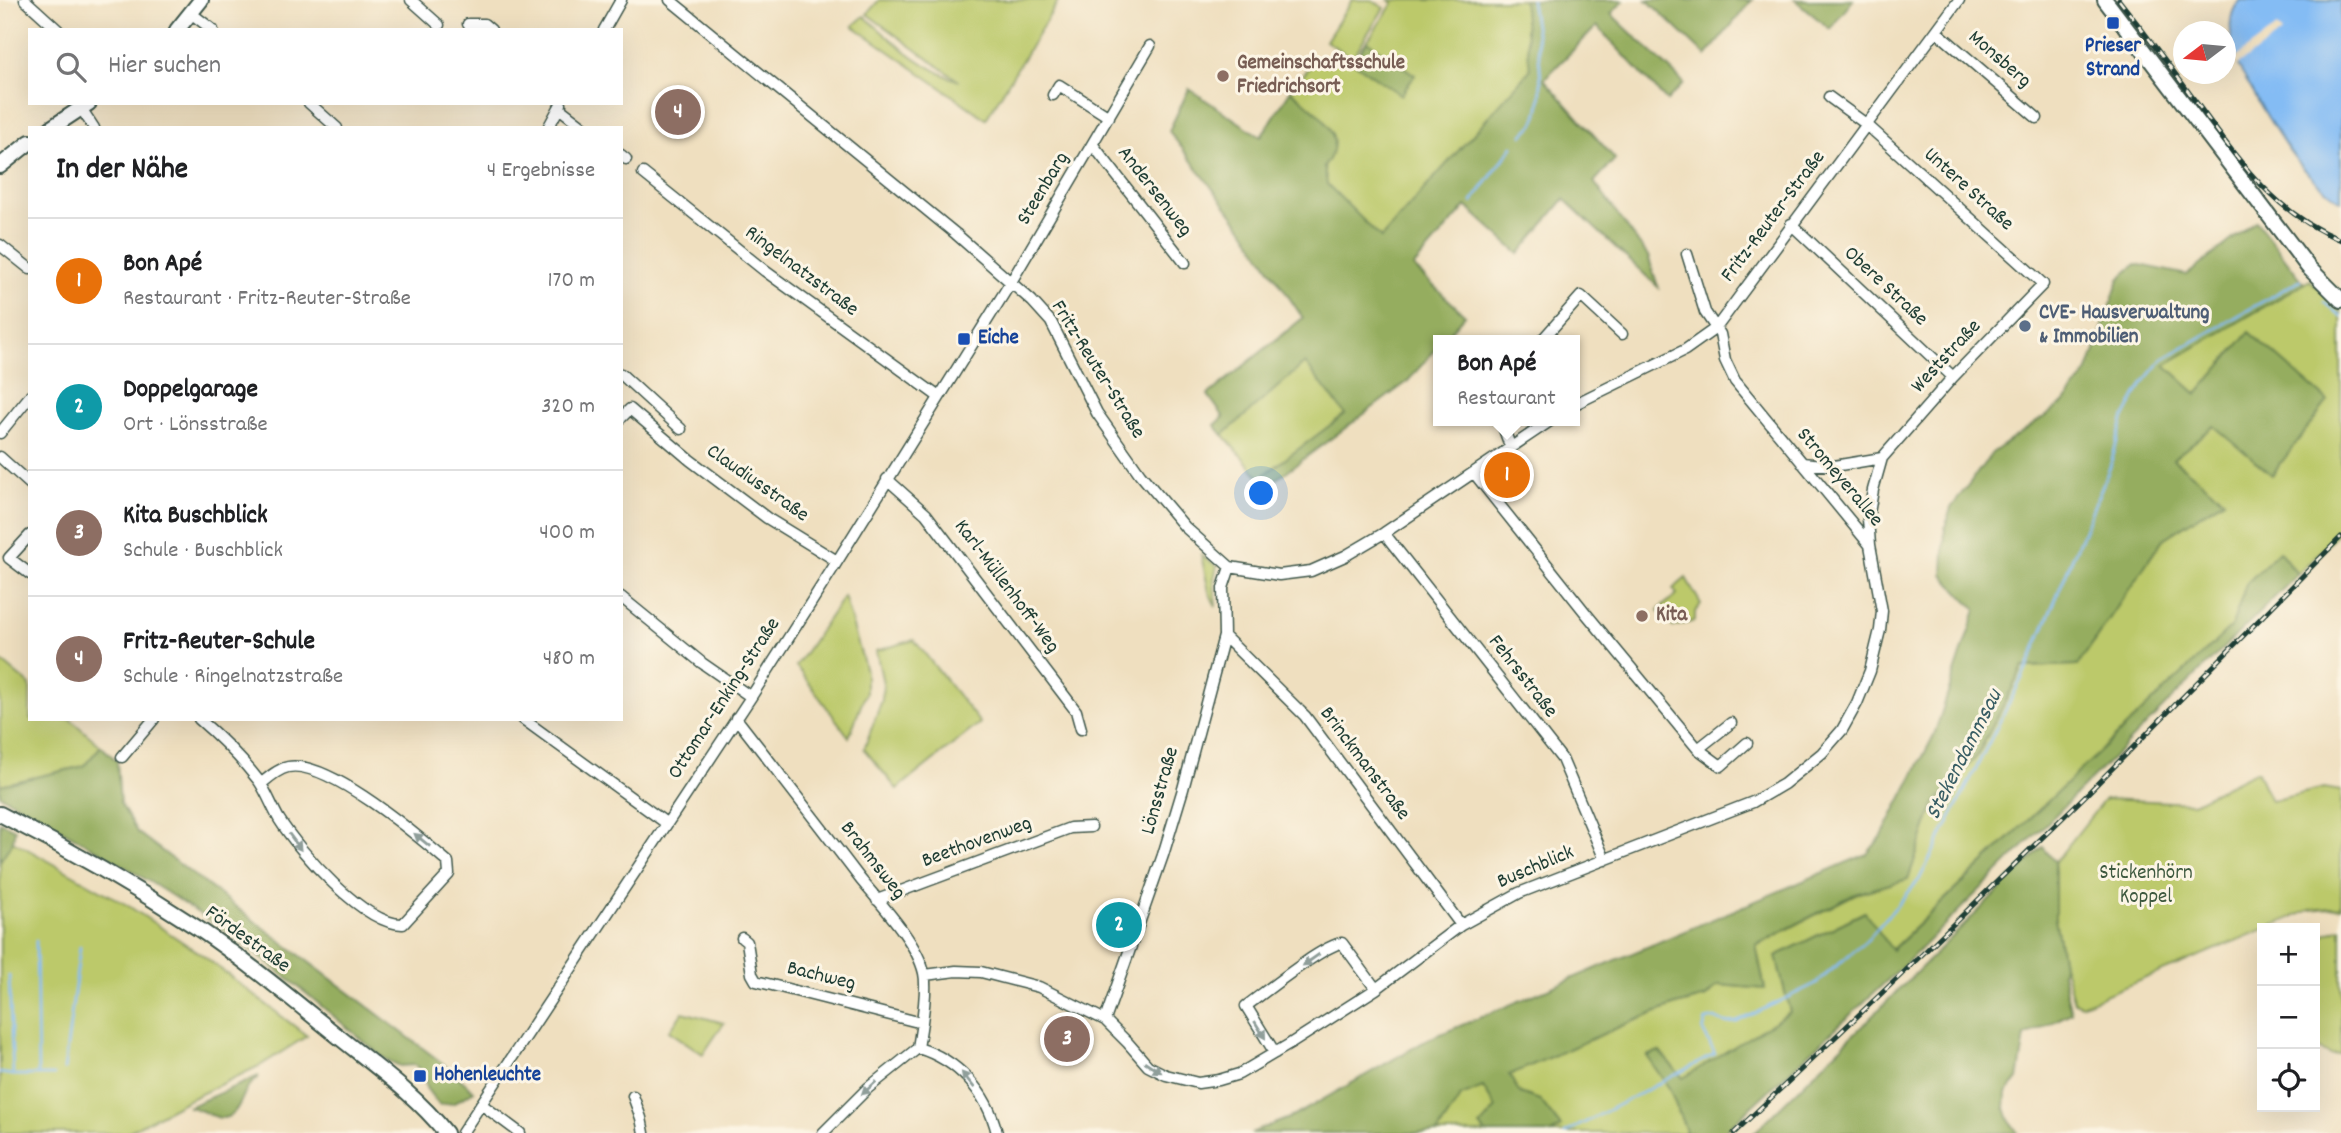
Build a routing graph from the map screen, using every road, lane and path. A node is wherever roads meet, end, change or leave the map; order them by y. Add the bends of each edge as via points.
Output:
1 (25, 0) edge
2 (201, 0) edge
3 (411, 0) edge
4 (621, 0) edge
5 (670, 0) edge
6 (1959, 0) edge
7 (2105, 0) edge
8 (192, 14) junction
9 (468, 24) dead end
10 (439, 25) dead end
11 (56, 28) edge
12 (179, 28) edge
13 (210, 28) edge
14 (489, 28) edge
15 (605, 28) edge
16 (1936, 32) junction
17 (1150, 46) dead end
18 (1053, 95) dead end
19 (1829, 97) dead end
20 (311, 105) edge
21 (85, 106) edge
22 (561, 106) edge
23 (1109, 117) junction
24 (2037, 118) dead end
25 (1866, 124) junction
26 (54, 126) edge
27 (93, 126) edge
28 (335, 126) edge
29 (549, 126) edge
30 (584, 126) edge
31 (28, 144) edge
32 (1093, 145) junction
33 (0, 166) edge
34 (643, 173) dead end
35 (1791, 224) junction
36 (0, 245) edge
37 (1687, 254) dead end
38 (1185, 263) dead end
39 (28, 267) edge
40 (1011, 282) junction
41 (2043, 284) joint
42 (2341, 300) edge
43 (1716, 328) junction
44 (1622, 334) dead end
45 (1546, 335) edge
46 (623, 376) edge
47 (1953, 377) junction
48 (939, 397) junction
49 (28, 398) edge
50 (1580, 402) edge
51 (623, 416) edge
52 (671, 420) junction
53 (1504, 426) edge
54 (1542, 426) edge
55 (681, 429) dead end
56 (0, 433) edge
57 (659, 434) junction
58 (1510, 446) junction
59 (0, 457) edge
60 (1882, 458) junction
61 (1802, 463) junction
62 (1474, 473) junction
63 (887, 479) junction
64 (28, 482) edge
65 (1384, 533) junction
66 (28, 537) edge
67 (1870, 545) junction
68 (837, 561) junction
69 (1230, 567) junction
70 (28, 572) edge
71 (623, 599) edge
72 (1224, 636) junction
73 (751, 697) junction
74 (736, 718) junction
75 (152, 721) edge
76 (201, 721) edge
77 (526, 721) edge
78 (1731, 723) dead end
79 (1081, 729) dead end
80 (1747, 743) dead end
81 (1698, 748) junction
82 (122, 757) dead end
83 (261, 784) junction
84 (1727, 812) joint
85 (0, 814) edge
86 (666, 823) junction
87 (1091, 827) dead end
88 (1605, 860) junction
89 (877, 900) junction
90 (1461, 925) junction
91 (742, 938) dead end
92 (925, 975) junction
93 (1376, 989) junction
94 (1105, 1020) junction
95 (922, 1023) junction
96 (918, 1048) junction
97 (1275, 1053) junction
98 (633, 1096) dead end
99 (481, 1104) junction
100 (446, 1133) edge
101 (462, 1133) edge
102 (520, 1133) edge
103 (644, 1133) edge
104 (823, 1133) edge
105 (997, 1133) edge

1 - 11 street
2 - 8 main road
3 - 10 street
4 - 15 street
5 - 40 street, Fritz-Reuter-Straße
6 - 16 street, Fritz-Reuter-Straße
7 - 42 main road via 2308,267
8 - 12 main road
8 - 13 street
9 - 14 street
16 - 24 street, Monsberg
16 - 25 street, Fritz-Reuter-Straße
17 - 23 street, Steenbarg
18 - 23 street via 1059,85
19 - 25 street, Untere Straße
20 - 28 street
21 - 26 main road
21 - 27 street
22 - 29 street
22 - 30 street
23 - 32 street, Steenbarg
25 - 35 street, Fritz-Reuter-Straße
25 - 41 street, Untere Straße
31 - 33 main road
32 - 38 street, Andersenweg
32 - 40 street, Steenbarg
34 - 48 street, Ringelnatzstraße via 765,271
35 - 43 street, Fritz-Reuter-Straße
35 - 47 street, Obere Straße
36 - 39 street
37 - 43 street, Stromeyerallee via 1705,312
40 - 48 street, Ottomar-Enking-Straße
40 - 69 street, Fritz-Reuter-Straße via 1051,322 1097,413 1140,474 1185,527
41 - 47 street, Weststraße
43 - 50 street, Fritz-Reuter-Straße via 1685,350
43 - 61 street, Stromeyerallee via 1735,382
44 - 45 street via 1581,296
46 - 52 street
47 - 60 street, Weststraße
48 - 63 street, Ottomar-Enking-Straße
49 - 56 street
51 - 57 street, Claudiusstraße via 630,409
52 - 55 street
52 - 57 street
53 - 58 street
54 - 58 street
57 - 68 street, Claudiusstraße via 766,518
58 - 62 street
59 - 64 street
60 - 61 street via 1834,466
60 - 67 street, Weststraße via 1868,519
61 - 67 street, Stromeyerallee
62 - 65 street
62 - 81 street
63 - 68 street, Ottomar-Enking-Straße
63 - 79 street, Karl-Müllenhoff-Weg via 926,514 1076,710
65 - 69 street via 1311,571 1279,575
65 - 88 street, Fehrsstraße via 1562,759
66 - 70 street via 9,558
67 - 84 street, Stromeyerallee via 1882,611 1870,671 1857,704 1822,753 1784,784
68 - 73 street, Ottomar-Enking-Straße
69 - 72 street, Lönsstraße via 1223,588
71 - 73 street
72 - 90 street, Brinckmanstraße via 1305,716
72 - 94 street, Lönsstraße via 1166,844
73 - 74 street, Ottomar-Enking-Straße
74 - 86 street, Ottomar-Enking-Straße
74 - 89 street, Brahmsweg
75 - 82 street
76 - 83 street
77 - 86 street
78 - 81 street
80 - 81 street via 1721,766
83 -> 83 street via 305,855 351,898 384,920 404,924 449,874 448,862 420,838 354,789 316,770 289,766
84 - 88 street, Buschblick
85 - 100 main road, Fördestraße via 93,863 201,931 404,1090
86 - 99 street, Ottomar-Enking-Straße
87 - 89 street, Beethovenweg via 1070,828
88 - 90 street, Buschblick via 1519,893
89 - 92 street, Brahmsweg via 913,949
90 - 93 street, Buschblick
91 - 95 street, Bachweg via 747,942 756,981
92 - 94 street, Buschblick via 956,971 1008,978 1055,993
92 - 95 street
93 - 97 street, Buschblick
93 -> 97 street via 1342,943 1316,956 1246,1006
94 -> 97 street, Buschblick via 1148,1066 1198,1083 1239,1074
95 - 96 street
96 -> 104 street via 868,1088
105 -> 96 street via 967,1076 945,1058
98 - 103 street
99 - 101 street, Ottomar-Enking-Straße
99 - 102 street

